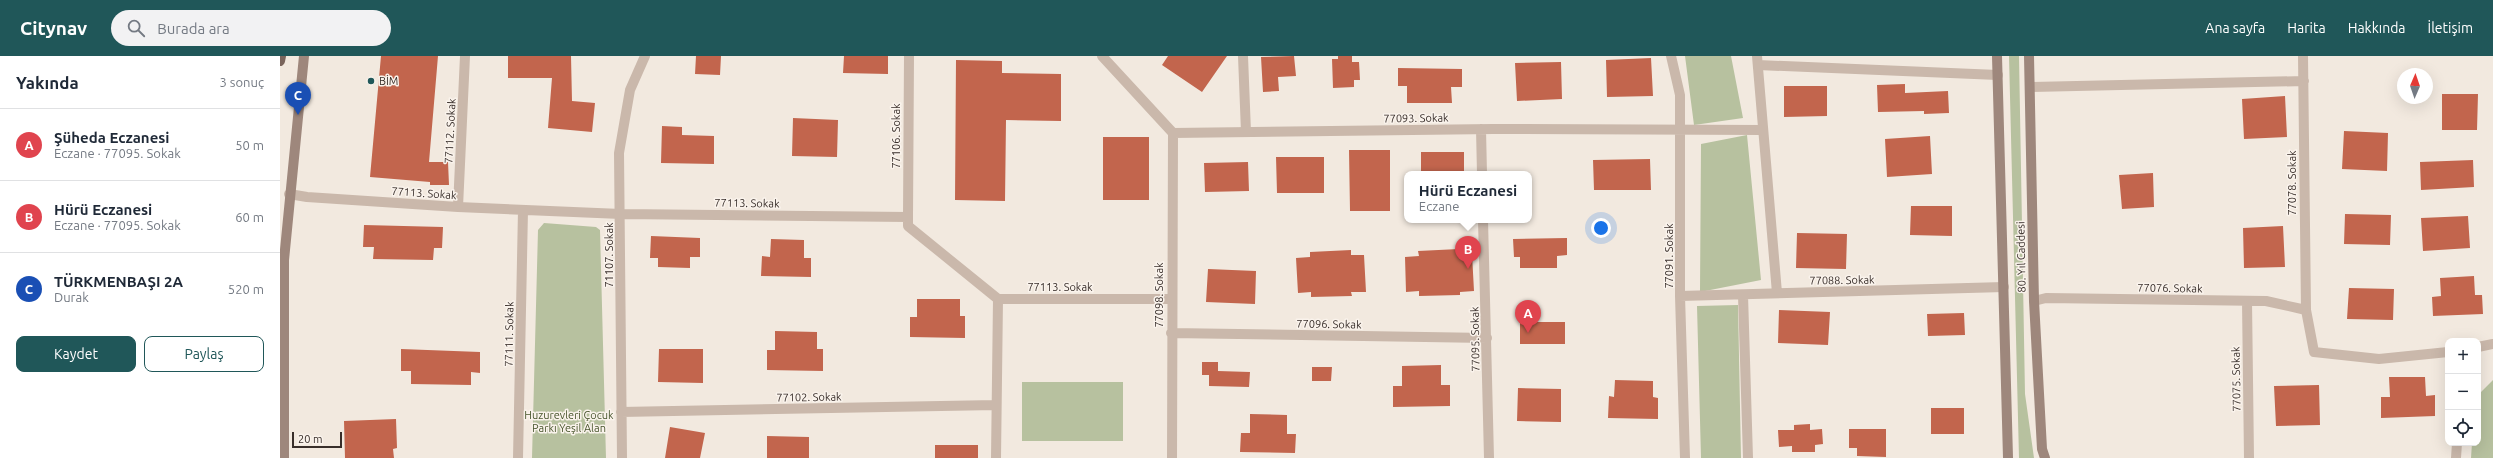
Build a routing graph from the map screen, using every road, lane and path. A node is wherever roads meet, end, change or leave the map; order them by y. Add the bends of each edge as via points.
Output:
1 (280, 56) edge
2 (304, 56) edge
3 (466, 56) edge
4 (645, 56) edge
5 (909, 56) edge
6 (1102, 56) edge
7 (1243, 56) edge
8 (1671, 56) edge
9 (1997, 56) edge
10 (2029, 56) edge
11 (2303, 56) edge
12 (280, 61) edge
13 (1758, 61) edge
14 (1998, 75) junction
15 (2304, 81) junction
16 (2030, 88) junction
17 (1481, 129) junction
18 (1679, 129) junction
19 (1763, 130) junction
20 (1246, 132) junction
21 (1173, 133) junction
22 (1482, 171) edge
23 (290, 194) junction
24 (458, 207) junction
25 (523, 210) junction
26 (621, 214) junction
27 (908, 217) junction
28 (1483, 223) edge
29 (2004, 287) junction
30 (1777, 293) junction
31 (1743, 295) junction
32 (1680, 296) junction
33 (998, 299) junction
34 (1171, 299) junction
35 (2034, 301) junction
36 (2247, 301) junction
37 (2306, 310) junction
38 (1171, 333) junction
39 (1487, 338) junction
40 (2493, 344) edge
41 (2481, 346) edge
42 (2445, 352) edge
43 (996, 405) junction
44 (621, 412) junction
45 (2456, 446) edge
46 (284, 458) edge
47 (518, 458) edge
48 (622, 458) edge
49 (996, 458) edge
50 (1172, 458) edge
51 (1489, 458) edge
52 (1685, 458) edge
53 (1748, 458) edge
54 (2008, 458) edge
55 (2044, 458) edge
56 (2249, 458) edge
57 (2456, 458) edge

1 - 12 main road
2 - 23 main road
3 - 24 street, 77112. Sokak
4 - 26 street, 71107. Sokak via 630,90 619,153
5 - 27 street, 77106. Sokak
6 - 21 street
7 - 20 street
8 - 18 street, 77091. Sokak via 1680,95
9 - 14 main road, 80. Yıl Caddesi
10 - 16 main road, 80. Yıl Caddesi
11 - 15 street, 77078. Sokak
13 - 14 street
13 - 19 street
14 - 29 main road, 80. Yıl Caddesi
15 - 16 street
15 - 37 street, 77078. Sokak
16 - 35 main road, 80. Yıl Caddesi
17 - 18 street, 77093. Sokak
17 - 20 street, 77093. Sokak
17 - 22 street
18 - 19 street, 77093. Sokak
18 - 32 street, 77091. Sokak
19 - 30 street
20 - 21 street, 77093. Sokak
21 - 34 street, 77098. Sokak
23 - 24 street, 77113. Sokak
23 - 46 main road via 284,260
24 - 25 street, 77113. Sokak
25 - 26 street, 77113. Sokak
25 - 47 street, 77111. Sokak
26 - 27 street, 77113. Sokak
26 - 44 street, 71107. Sokak
27 - 33 street via 908,226
28 - 39 street, 77095. Sokak
29 - 30 street, 77088. Sokak
29 - 54 main road, 80. Yıl Caddesi
30 - 31 street, 77088. Sokak
31 - 32 street, 77088. Sokak
31 - 53 street
32 - 52 street, 77091. Sokak
33 - 34 street, 77113. Sokak
33 - 43 street
34 - 38 street, 77098. Sokak
35 - 36 street, 77076. Sokak via 2046,298
35 - 55 main road, 80. Yıl Caddesi
36 - 37 street, 77076. Sokak via 2266,301
36 - 56 street, 77075. Sokak
37 - 42 street, 77078. Sokak via 2314,352 2379,358
38 - 39 street, 77096. Sokak
38 - 50 street, 77098. Sokak
39 - 51 street, 77095. Sokak
40 - 41 street
43 - 44 street, 77102. Sokak
43 - 49 street
44 - 48 street, 71107. Sokak
45 - 57 street

